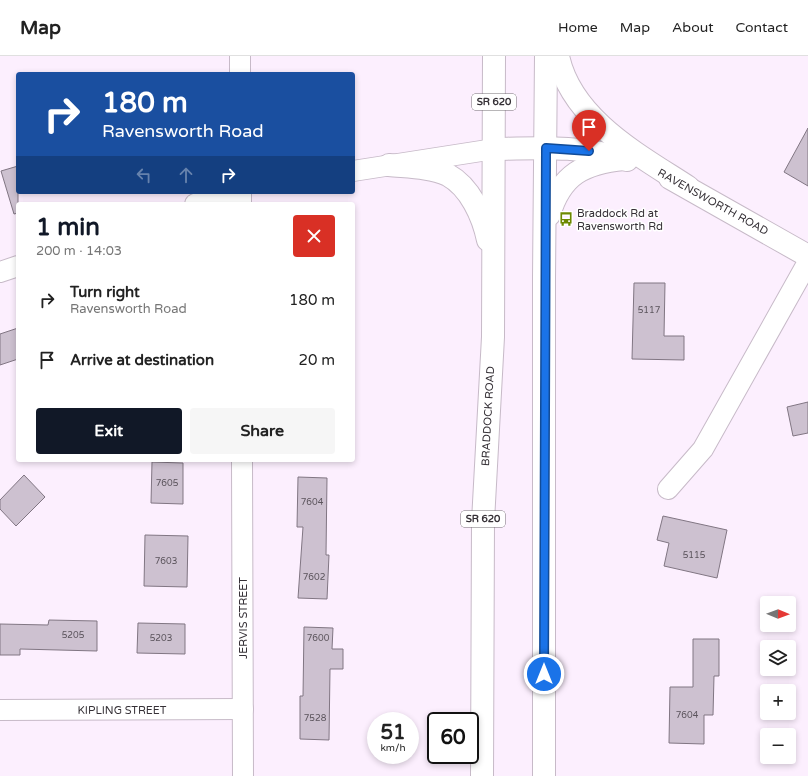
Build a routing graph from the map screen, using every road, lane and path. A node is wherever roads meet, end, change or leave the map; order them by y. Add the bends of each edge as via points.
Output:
1 (240, 56) edge
2 (494, 56) edge
3 (546, 56) edge
4 (558, 56) edge
5 (240, 72) edge
6 (546, 148) junction
7 (494, 149) junction
8 (624, 159) junction
9 (389, 165) junction
10 (355, 171) edge
11 (688, 187) junction
12 (223, 194) edge
13 (200, 202) edge
14 (544, 229) junction
15 (808, 256) edge
16 (493, 262) junction
17 (808, 262) edge
18 (16, 267) edge
19 (0, 272) edge
20 (242, 462) edge
21 (668, 489) dead end
22 (243, 709) junction
23 (0, 710) edge
24 (243, 776) edge
25 (482, 776) edge
26 (544, 776) edge

1 - 5 street
2 - 7 main road, BRADDOCK ROAD / SR 620
3 - 6 main road
4 - 11 main road via 569,87 596,121 611,135
6 - 7 main road, RAVENSWORTH ROAD
6 - 8 main road, RAVENSWORTH ROAD via 566,148
6 - 14 main road
7 - 9 street, RAVENSWORTH ROAD
7 - 16 main road, BRADDOCK ROAD / SR 620
8 - 11 main road, RAVENSWORTH ROAD
8 - 14 main road via 595,164 565,181 554,198
9 - 10 street, RAVENSWORTH ROAD
9 - 16 main road via 428,169 448,176 465,189 486,227
11 - 15 main road, RAVENSWORTH ROAD
12 - 13 street
14 - 26 main road
16 - 25 main road, BRADDOCK ROAD / SR 620 via 493,337 483,521
17 - 21 street via 703,449
18 - 19 street
20 - 22 street, JERVIS STREET
22 - 23 street, KIPLING STREET
22 - 24 street, JERVIS STREET

